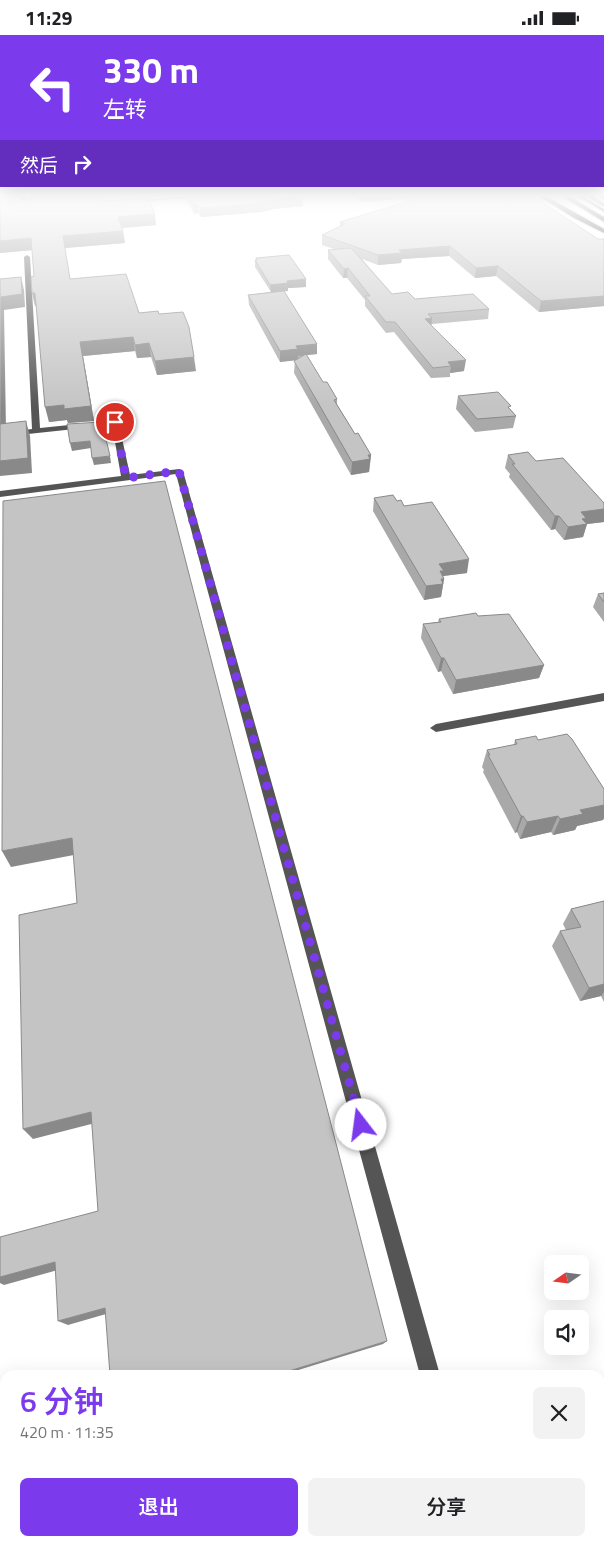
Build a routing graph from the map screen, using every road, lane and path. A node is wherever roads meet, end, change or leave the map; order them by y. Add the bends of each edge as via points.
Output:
1 (27, 266) edge
2 (19, 284) edge
3 (28, 284) junction
4 (36, 431) junction
5 (0, 435) edge
6 (126, 478) junction
7 (0, 494) edge
8 (604, 697) edge
9 (436, 728) dead end
10 (429, 1370) edge

1 - 3 street
2 - 3 street
3 - 4 street
4 - 5 street
4 - 6 street via 115,422
6 - 7 street
6 - 10 street via 179,471
8 - 9 street

